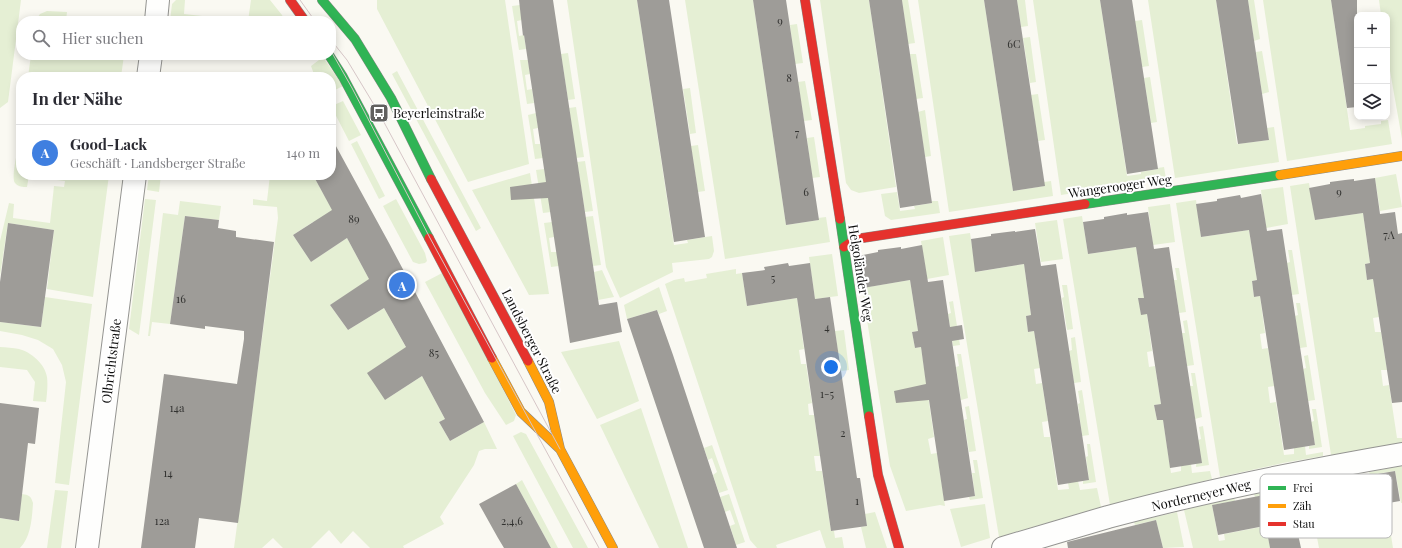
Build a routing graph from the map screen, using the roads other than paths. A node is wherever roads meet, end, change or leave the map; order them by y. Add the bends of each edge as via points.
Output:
1 (158, 0) edge
2 (290, 0) edge
3 (322, 0) edge
4 (805, 0) edge
5 (156, 16) edge
6 (301, 16) edge
7 (336, 16) edge
8 (336, 17) edge
9 (150, 60) edge
10 (332, 60) edge
11 (149, 72) edge
12 (1402, 156) edge
13 (134, 180) edge
14 (844, 247) junction
15 (560, 448) junction
16 (1402, 454) edge
17 (1292, 474) edge
18 (1260, 481) edge
19 (87, 548) edge
20 (613, 548) edge
21 (899, 548) edge
22 (1003, 548) edge

1 - 5 street
2 - 6 street
3 - 7 street, Landsberger Straße
4 - 14 street, Helgoländer Weg
8 - 15 street, Landsberger Straße via 355,39 391,98 432,181 510,325 549,402
9 - 11 street
10 - 15 street via 521,412
12 - 14 street, Wangerooger Weg via 856,239
13 - 19 street, Olbrichtstraße
14 - 21 street, Helgoländer Weg via 878,475
15 - 20 street
16 - 17 street, Norderneyer Weg
18 - 22 street, Norderneyer Weg via 1108,517

